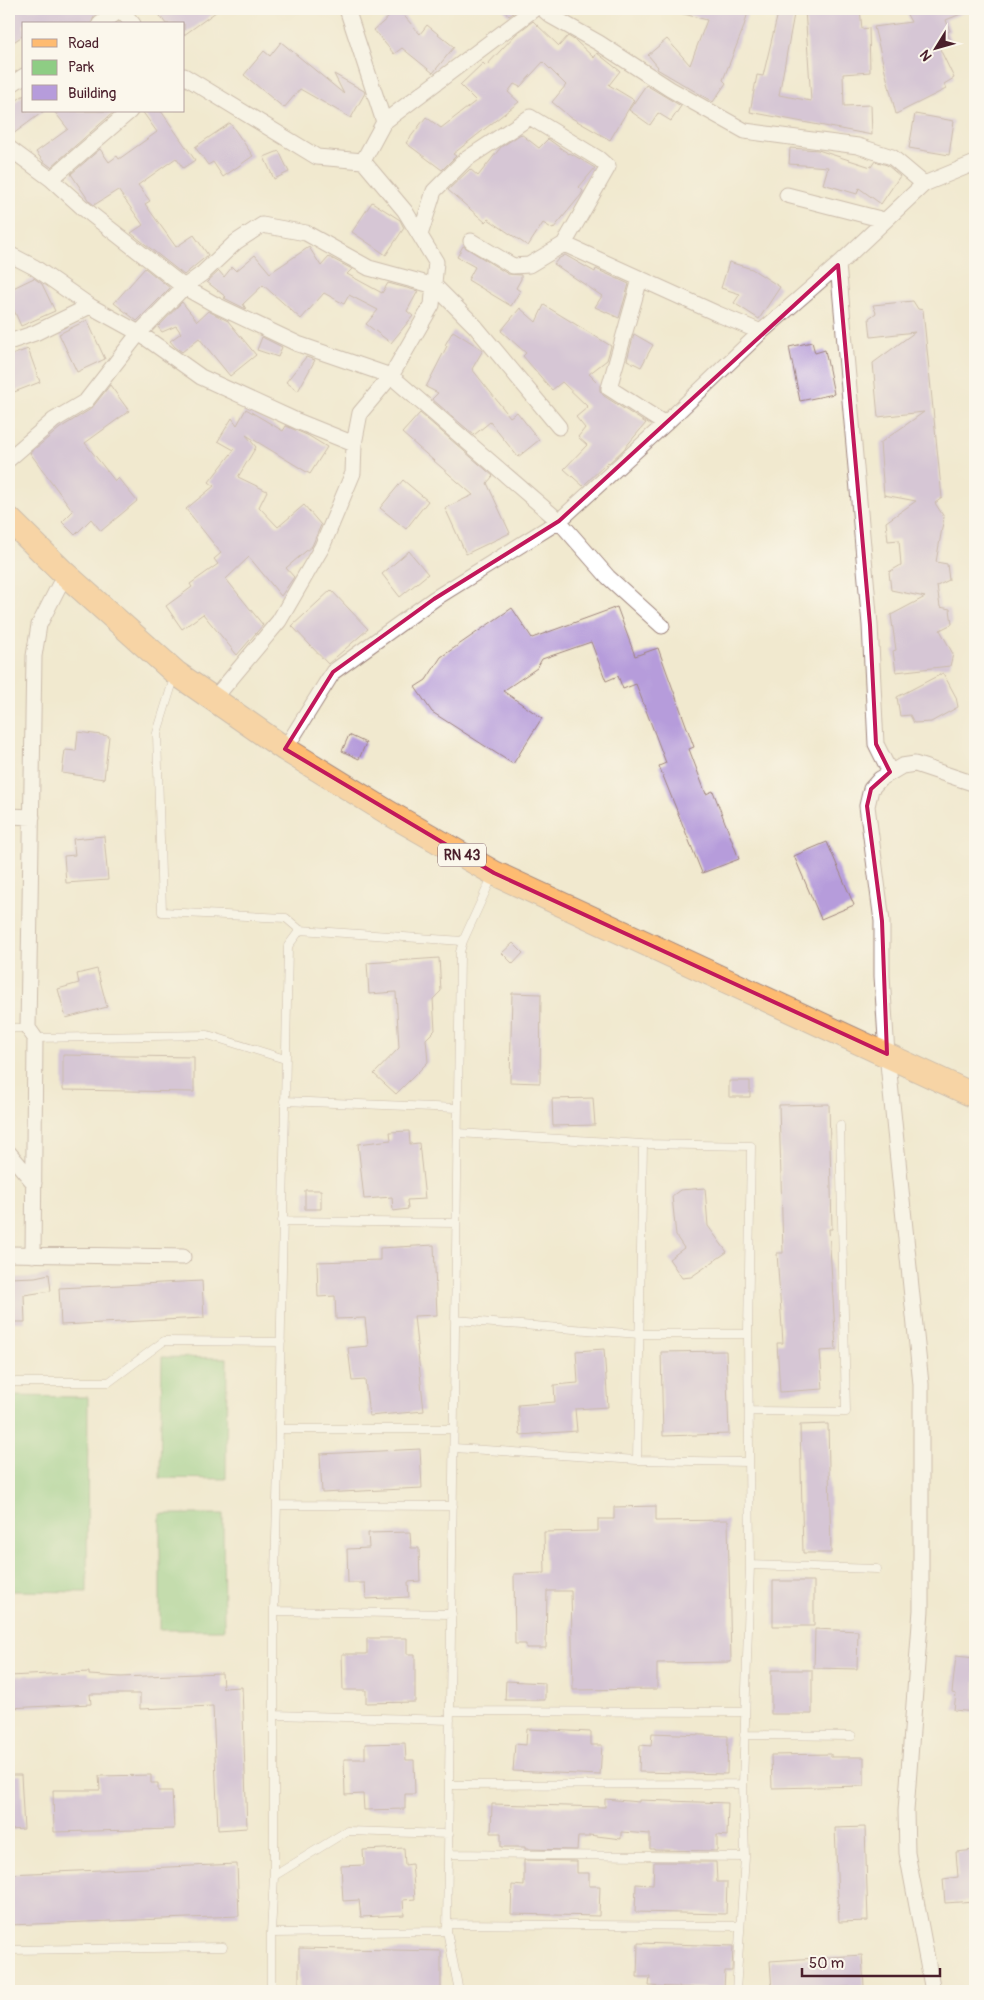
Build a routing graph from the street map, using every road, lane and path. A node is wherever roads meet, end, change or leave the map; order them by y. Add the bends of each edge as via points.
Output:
1 (121, 9) edge
2 (347, 9) edge
3 (534, 9) edge
4 (551, 11) edge
5 (103, 22) edge
6 (131, 22) edge
7 (22, 77) edge
8 (185, 77) edge
9 (9, 86) edge
10 (129, 112) edge
11 (384, 122) junction
12 (9, 148) edge
13 (362, 161) junction
14 (975, 163) edge
15 (51, 179) junction
16 (924, 184) junction
17 (787, 194) dead end
18 (884, 220) junction
19 (420, 235) junction
20 (471, 241) dead end
21 (564, 244) junction
22 (9, 254) edge
23 (838, 264) junction
24 (640, 279) junction
25 (435, 286) junction
26 (184, 287) junction
27 (90, 306) junction
28 (761, 332) junction
29 (139, 333) junction
30 (9, 342) edge
31 (391, 376) junction
32 (665, 424) junction
33 (559, 427) dead end
34 (354, 444) junction
35 (9, 459) edge
36 (9, 519) edge
37 (559, 521) junction
38 (66, 574) junction
39 (662, 626) dead end
40 (176, 673) junction
41 (213, 700) junction
42 (285, 749) junction
43 (890, 772) junction
44 (975, 784) edge
45 (9, 816) edge
46 (32, 816) junction
47 (494, 873) junction
48 (300, 930) junction
49 (463, 941) junction
50 (9, 1028) edge
51 (32, 1033) junction
52 (887, 1054) junction
53 (285, 1059) junction
54 (975, 1096) edge
55 (284, 1101) junction
56 (458, 1108) junction
57 (840, 1126) dead end
58 (458, 1134) junction
59 (643, 1144) junction
60 (9, 1153) edge
61 (34, 1183) junction
62 (282, 1221) junction
63 (456, 1222) junction
64 (9, 1254) edge
65 (33, 1255) junction
66 (183, 1257) dead end
67 (455, 1320) junction
68 (639, 1334) junction
69 (748, 1334) junction
70 (281, 1342) junction
71 (9, 1382) edge
72 (749, 1411) junction
73 (279, 1429) junction
74 (454, 1429) junction
75 (454, 1448) junction
76 (637, 1460) junction
77 (748, 1462) junction
78 (276, 1506) junction
79 (453, 1506) junction
80 (750, 1565) junction
81 (877, 1569) dead end
82 (274, 1611) junction
83 (452, 1614) junction
84 (450, 1711) junction
85 (745, 1712) junction
86 (274, 1715) junction
87 (450, 1720) junction
88 (744, 1734) junction
89 (852, 1736) dead end
90 (744, 1784) junction
91 (449, 1785) junction
92 (449, 1834) junction
93 (448, 1854) junction
94 (745, 1856) junction
95 (274, 1876) junction
96 (740, 1926) junction
97 (447, 1927) junction
98 (271, 1932) junction
99 (223, 1947) dead end
100 (9, 1950) edge
101 (271, 1991) edge
102 (459, 1991) edge
103 (736, 1991) edge
104 (933, 1991) edge

1 - 5 street
1 - 6 street
2 - 11 street
3 - 11 street
4 - 16 street via 670,89 745,130 858,146 892,157
7 - 9 street
8 - 13 street via 317,157
10 - 15 street
11 - 13 street
12 - 15 street
13 - 19 street via 405,211
14 - 16 street
15 - 26 street
16 - 18 street
17 - 18 street
18 - 23 street
19 - 21 street via 434,191 464,160 530,117 608,167
19 - 25 street via 436,262
20 - 21 street via 513,266 529,265
21 - 24 street
22 - 27 street via 34,267
23 - 28 street
23 - 43 street via 870,625 876,744
24 - 28 street
24 - 32 street via 609,388
25 - 26 street via 369,268 306,233 262,225 236,242
25 - 31 street via 432,305
25 - 33 street via 475,326
26 - 29 street
26 - 31 street via 298,344
27 - 29 street
27 - 30 street
28 - 32 street
29 - 34 street via 201,377
29 - 35 street via 86,401 54,420
31 - 34 street via 360,413
31 - 37 street
32 - 37 street
34 - 41 street via 353,473 322,547 279,621
36 - 38 main road, RN 43
37 - 39 street via 608,576
37 - 42 street via 434,599 333,672
38 - 40 main road, RN 43
38 - 46 street via 40,625 34,656
40 - 41 main road, RN 43
40 - 48 lane via 157,732 162,912 286,918
41 - 42 main road, RN 43
42 - 47 main road, RN 43
43 - 44 street via 915,764
43 - 52 street via 871,789 867,806 882,921
45 - 46 street
46 - 51 street
47 - 49 lane
47 - 52 main road, RN 43
48 - 49 lane
48 - 53 lane via 288,946
49 - 56 lane via 460,952
50 - 51 lane
51 - 53 lane via 208,1035
51 - 61 street
52 - 54 main road, RN 43
52 - 104 street via 921,1384 921,1610 906,1811 906,1853
53 - 55 lane
55 - 56 lane
55 - 62 lane
56 - 58 lane
57 - 72 lane via 846,1412
58 - 59 lane
58 - 63 lane
59 - 68 lane
59 - 69 lane via 751,1146
60 - 61 street
61 - 65 street
62 - 63 lane
62 - 70 lane
63 - 67 lane
64 - 65 street
65 - 66 street
67 - 68 lane
67 - 74 lane
68 - 69 lane
68 - 76 lane
69 - 72 lane
70 - 71 lane via 164,1341 109,1382
70 - 73 lane
72 - 77 lane
73 - 74 lane
73 - 78 lane
74 - 75 lane
75 - 76 lane
75 - 79 lane
76 - 77 lane
77 - 80 lane
78 - 79 lane
78 - 82 lane
79 - 83 lane
80 - 81 lane
80 - 85 lane
82 - 83 lane
82 - 86 lane
83 - 84 lane
84 - 85 lane
84 - 87 lane
85 - 88 lane
86 - 87 lane
86 - 95 lane
87 - 91 lane
88 - 89 lane
88 - 90 lane
90 - 91 lane
90 - 94 lane
91 - 92 lane
92 - 93 lane
92 - 95 lane via 347,1831
93 - 94 lane
93 - 97 lane
94 - 96 lane
95 - 98 lane
96 - 97 lane
96 - 103 lane
97 - 98 lane
97 - 102 lane
98 - 101 lane
99 - 100 lane

